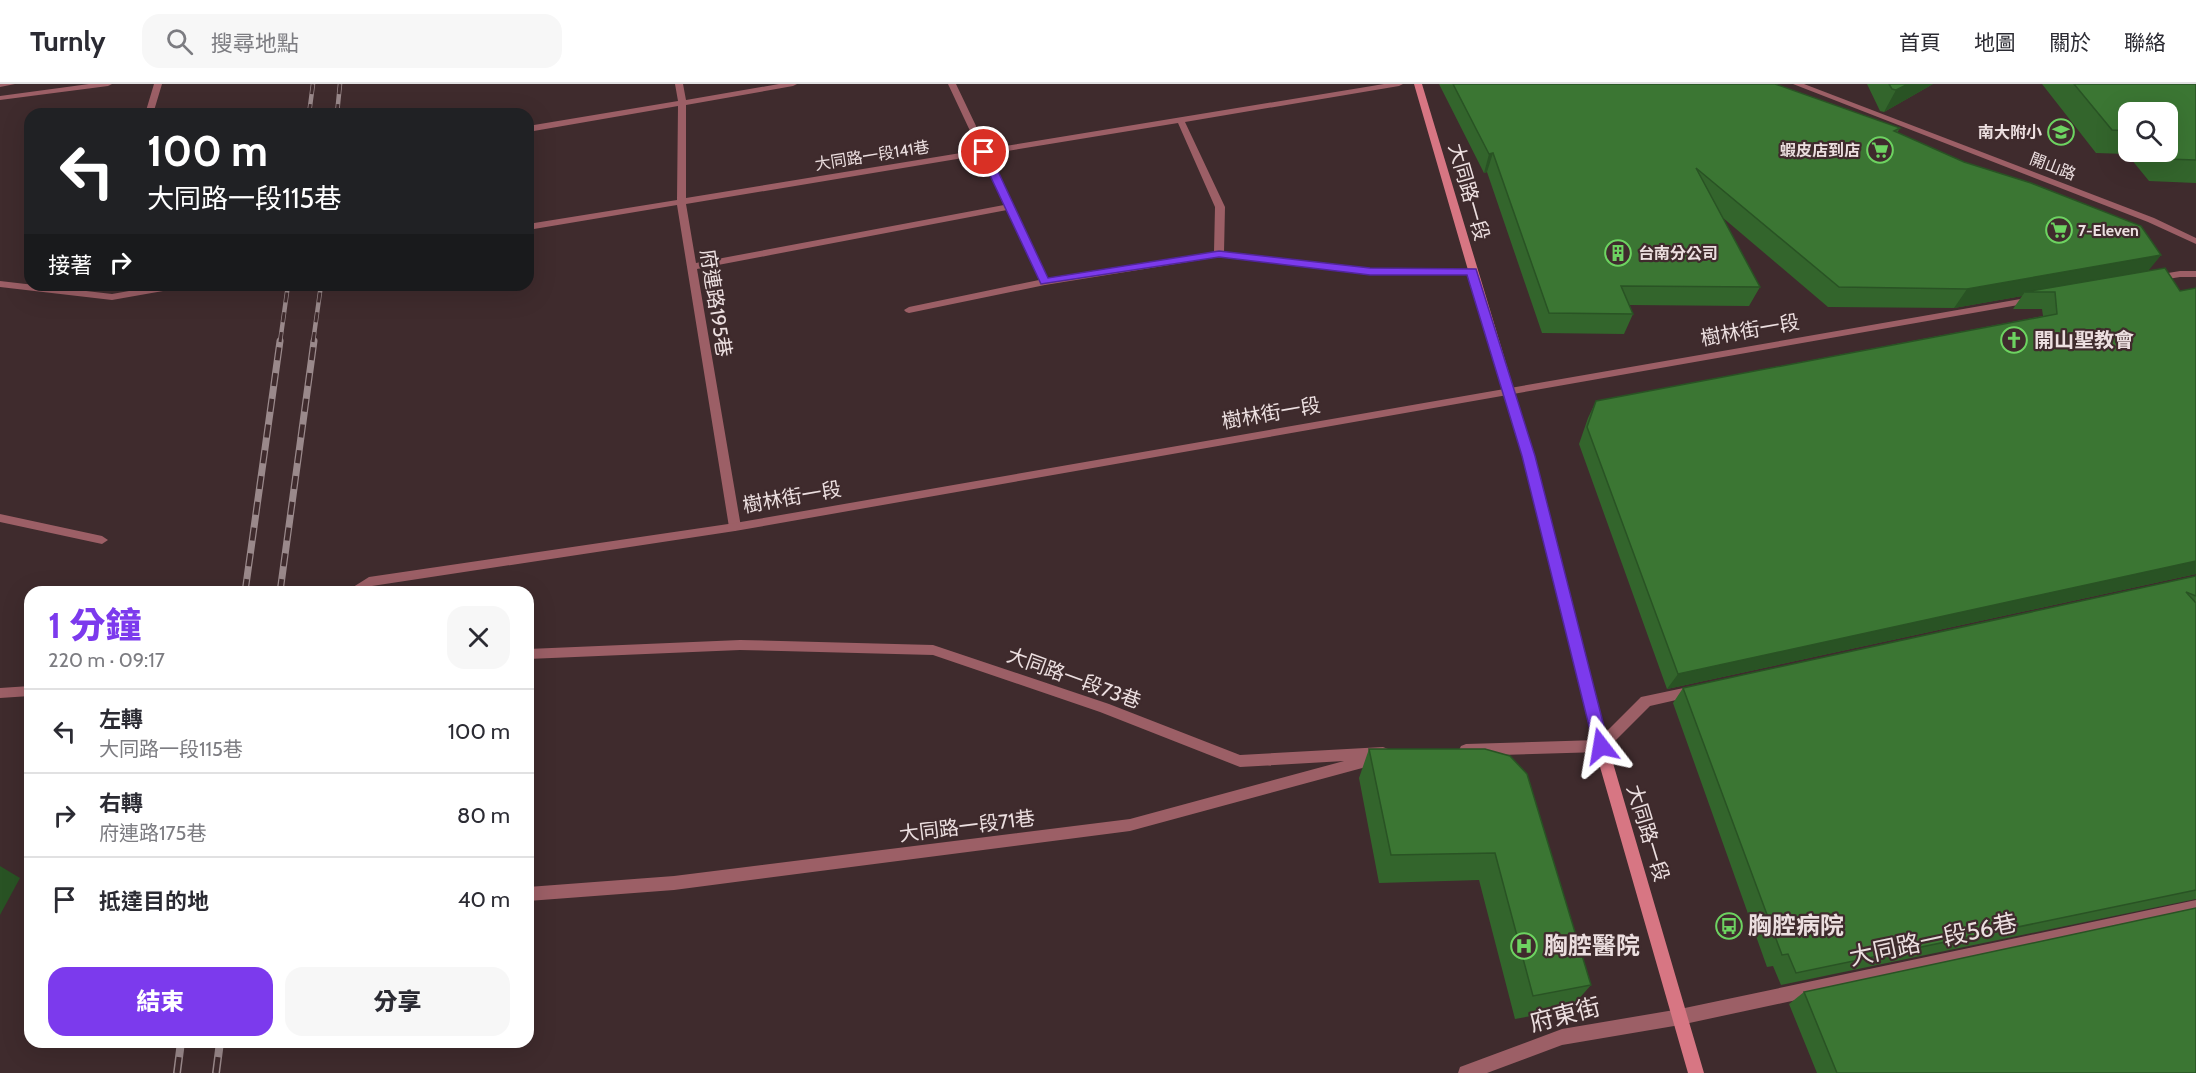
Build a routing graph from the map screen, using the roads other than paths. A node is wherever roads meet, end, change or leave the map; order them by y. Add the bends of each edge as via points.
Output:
1 (11, 84) edge
2 (108, 84) edge
3 (158, 84) edge
4 (679, 84) edge
5 (793, 84) edge
6 (952, 84) edge
7 (1399, 84) edge
8 (1418, 84) edge
9 (1797, 84) edge
10 (0, 85) edge
11 (0, 98) edge
12 (682, 102) junction
13 (151, 108) edge
14 (1180, 119) junction
15 (534, 128) edge
16 (984, 152) junction
17 (681, 202) junction
18 (1010, 207) junction
19 (534, 226) edge
20 (2196, 241) edge
21 (1219, 254) junction
22 (692, 267) junction
23 (1472, 272) junction
24 (2196, 274) edge
25 (2145, 280) edge
26 (1045, 282) junction
27 (0, 284) edge
28 (24, 286) edge
29 (97, 291) edge
30 (146, 291) edge
31 (2040, 298) edge
32 (909, 310) dead end
33 (1510, 391) junction
34 (0, 518) edge
35 (735, 527) junction
36 (102, 540) dead end
37 (363, 586) edge
38 (534, 654) edge
39 (1704, 689) edge
40 (24, 691) edge
41 (0, 693) edge
42 (1601, 746) junction
43 (1449, 750) edge
44 (1402, 751) joint
45 (534, 894) edge
46 (2196, 908) edge
47 (1680, 1017) junction
48 (1466, 1073) edge
49 (1696, 1073) edge

1 - 10 street
2 - 11 street
3 - 13 street
4 - 12 street, 府連路195巷
5 - 12 street
6 - 16 street
7 - 14 street, 大同路一段141巷
8 - 23 street, 大同路一段
9 - 20 street, 開山路 via 2151,220
12 - 15 street
12 - 17 street, 府連路195巷
14 - 16 street, 大同路一段141巷
14 - 21 street via 1220,207
16 - 17 street, 大同路一段141巷
16 - 18 street
17 - 19 street, 大同路一段141巷
17 - 22 street, 府連路195巷
18 - 22 street
18 - 26 street
21 - 23 street via 1370,271
21 - 26 street
22 - 35 street, 府連路195巷
23 - 33 street, 大同路一段
24 - 25 street
26 - 32 street
27 - 28 street
29 - 30 street via 112,297
31 - 33 street, 樹林街一段
33 - 35 street, 樹林街一段
33 - 42 street, 大同路一段
34 - 36 street
35 - 37 street, 樹林街一段 via 369,582
38 - 44 street, 大同路一段73巷 via 740,645 933,650 1104,708 1240,761
39 - 42 street via 1646,701
40 - 41 street
42 - 43 street
42 - 47 street, 大同路一段
44 - 45 street, 大同路一段71巷 via 1130,825 674,883
46 - 47 street, 大同路一段56巷
47 - 48 street, 府東街 via 1563,1036
47 - 49 street, 大同路一段

